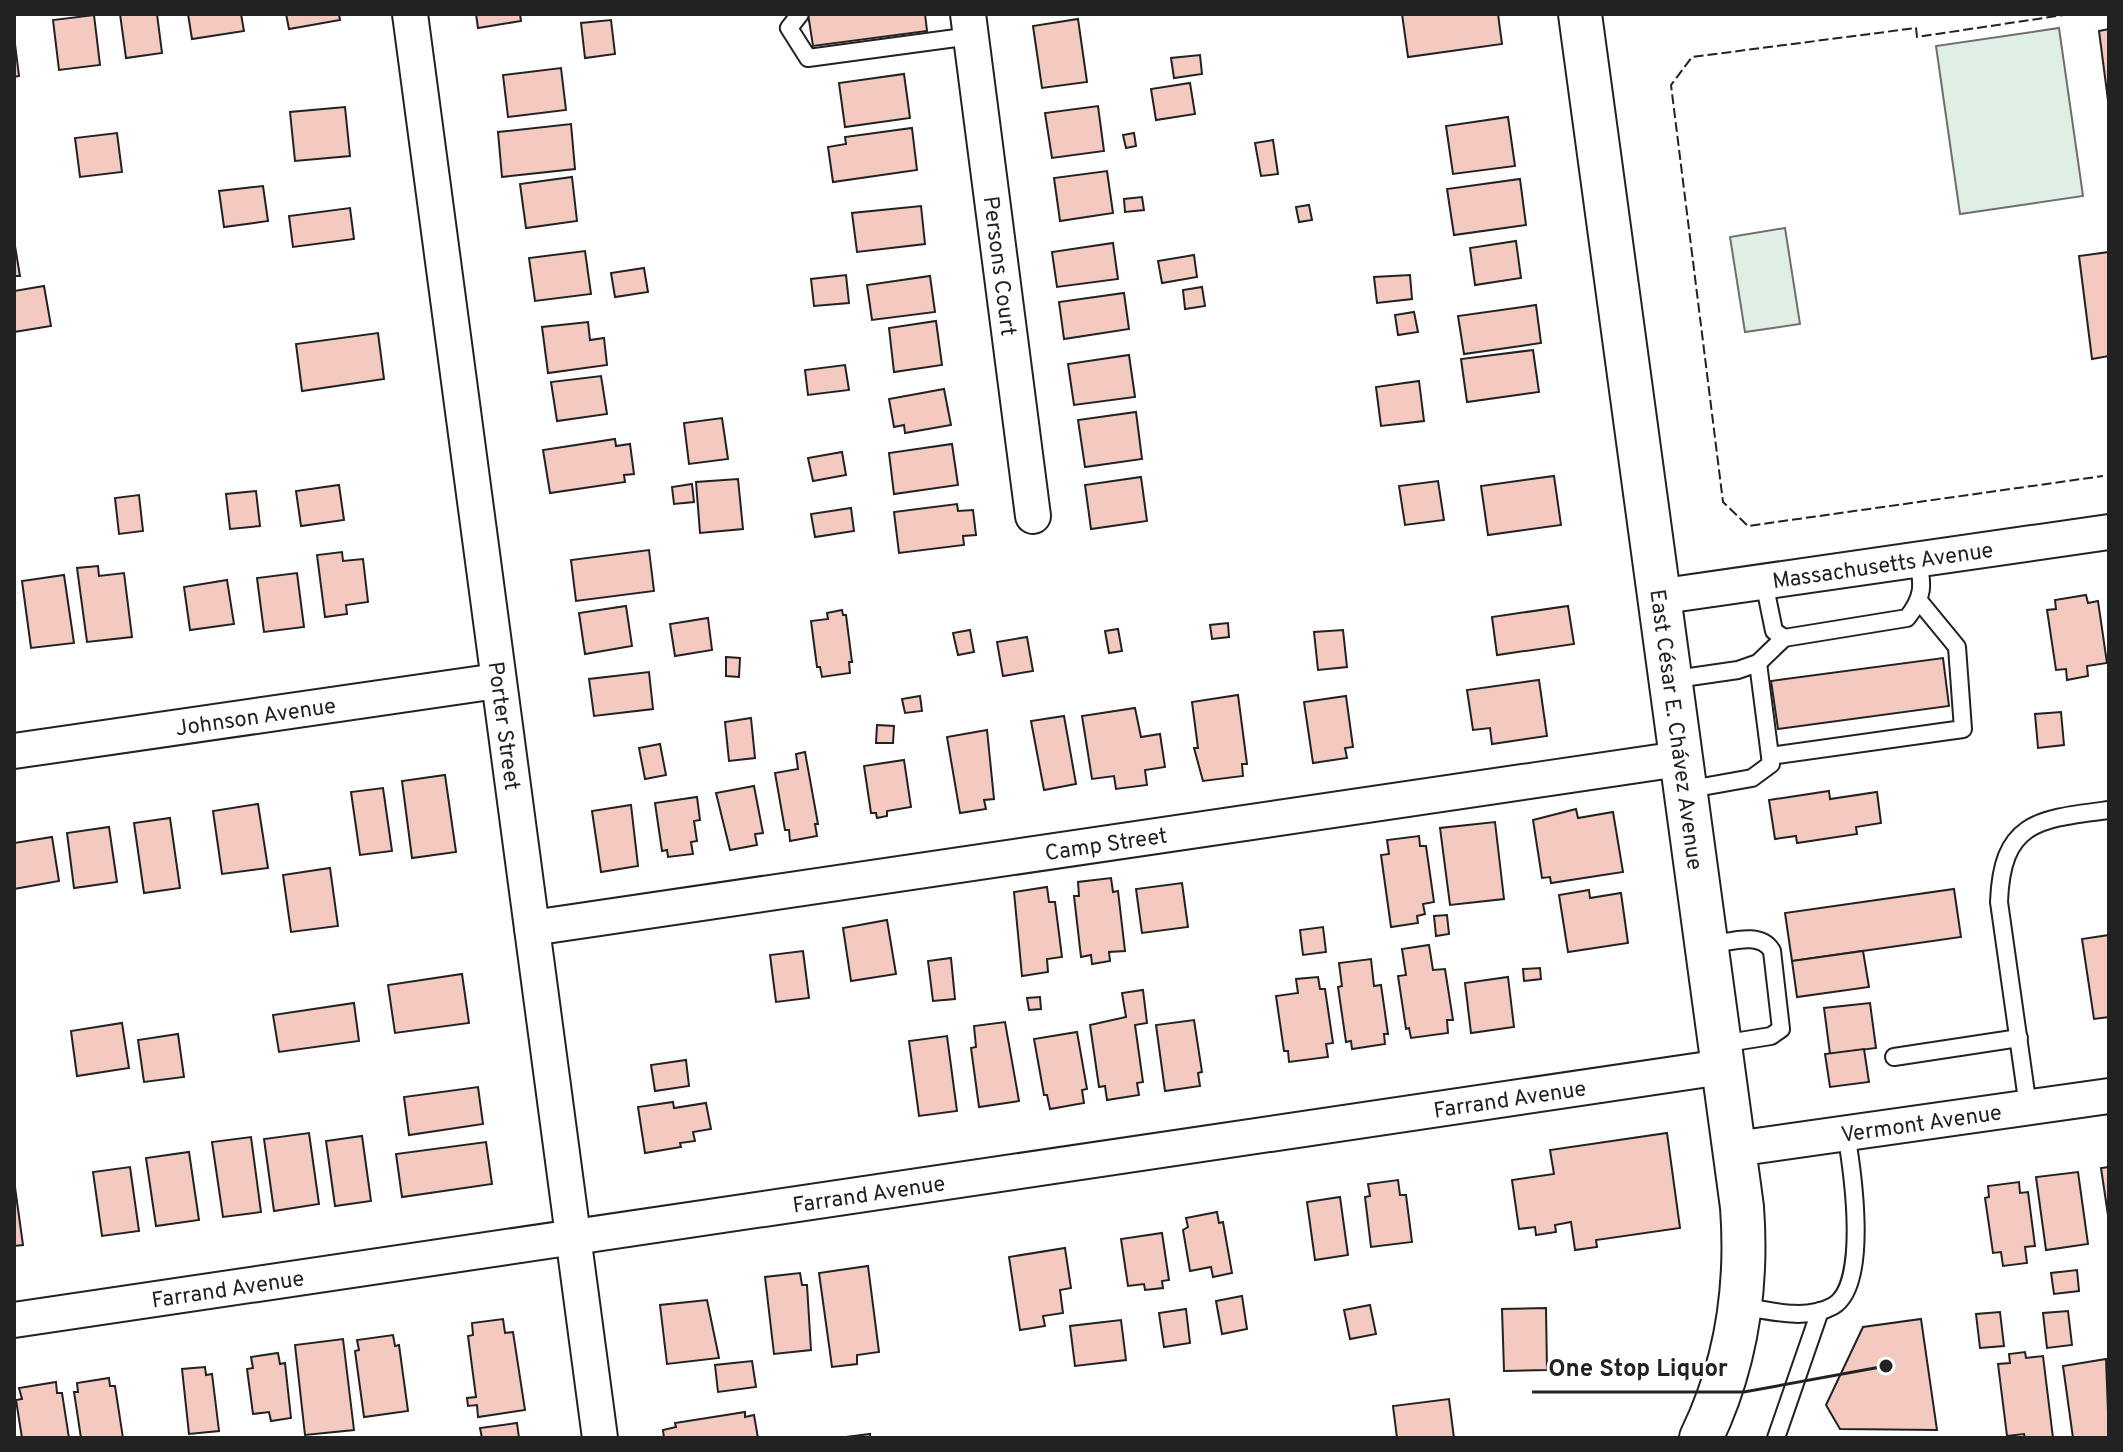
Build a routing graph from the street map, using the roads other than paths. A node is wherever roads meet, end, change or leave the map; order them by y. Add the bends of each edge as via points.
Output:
1 (410, 14) edge
2 (800, 14) edge
3 (1586, 15) edge
4 (970, 25) edge
5 (1033, 516) dead end
6 (2109, 532) edge
7 (1918, 559) junction
8 (1764, 582) junction
9 (1657, 597) junction
10 (1920, 602) junction
11 (1784, 638) junction
12 (1758, 663) junction
13 (1668, 680) junction
14 (497, 681) junction
15 (14, 751) edge
16 (1770, 756) junction
17 (1681, 775) junction
18 (2109, 810) edge
19 (532, 928) junction
20 (1705, 946) junction
21 (2019, 1038) junction
22 (1721, 1056) junction
23 (1894, 1057) dead end
24 (2109, 1096) edge
25 (2028, 1107) junction
26 (1846, 1133) junction
27 (1735, 1149) junction
28 (572, 1237) junction
29 (1742, 1306) junction
30 (1820, 1311) junction
31 (14, 1320) edge
32 (600, 1438) edge
33 (1701, 1438) edge
34 (1776, 1438) edge

1 - 14 street, Porter Street
2 - 4 lane via 789,28 808,58
3 - 9 street, East César E. Chávez Avenue
4 - 5 street, Persons Court
6 - 7 street, Massachusetts Avenue
7 - 8 street, Massachusetts Avenue
7 - 10 lane via 1924,589
8 - 9 street, Massachusetts Avenue
8 - 11 lane via 1774,631
9 - 13 street, East César E. Chávez Avenue
10 - 11 lane via 1907,618
10 - 16 lane via 1957,647 1963,729
11 - 12 lane
12 - 13 lane
12 - 16 lane
13 - 17 street, East César E. Chávez Avenue
14 - 15 street, Johnson Avenue
14 - 19 street, Porter Street
16 - 17 lane via 1771,764 1752,778
17 - 19 street, Camp Street
17 - 20 street, East César E. Chávez Avenue
18 - 21 lane via 2027,829 2007,850 1999,902
19 - 28 street, Porter Street
20 - 22 street, East César E. Chávez Avenue
20 - 22 lane via 1758,939 1767,943 1782,1017 1781,1029 1771,1036
21 - 23 lane
21 - 25 lane
22 - 27 street, East César E. Chávez Avenue
22 - 28 street, Farrand Avenue
24 - 25 street, Vermont Avenue
25 - 26 street, Vermont Avenue
26 - 27 street, Vermont Avenue
26 - 30 lane via 1855,1206 1853,1258 1842,1297
27 - 29 street, East César E. Chávez Avenue via 1746,1257
28 - 31 street, Farrand Avenue
28 - 32 street, Porter Street
29 - 30 lane via 1785,1313
29 - 33 street, East César E. Chávez Avenue via 1721,1398
30 - 34 lane

